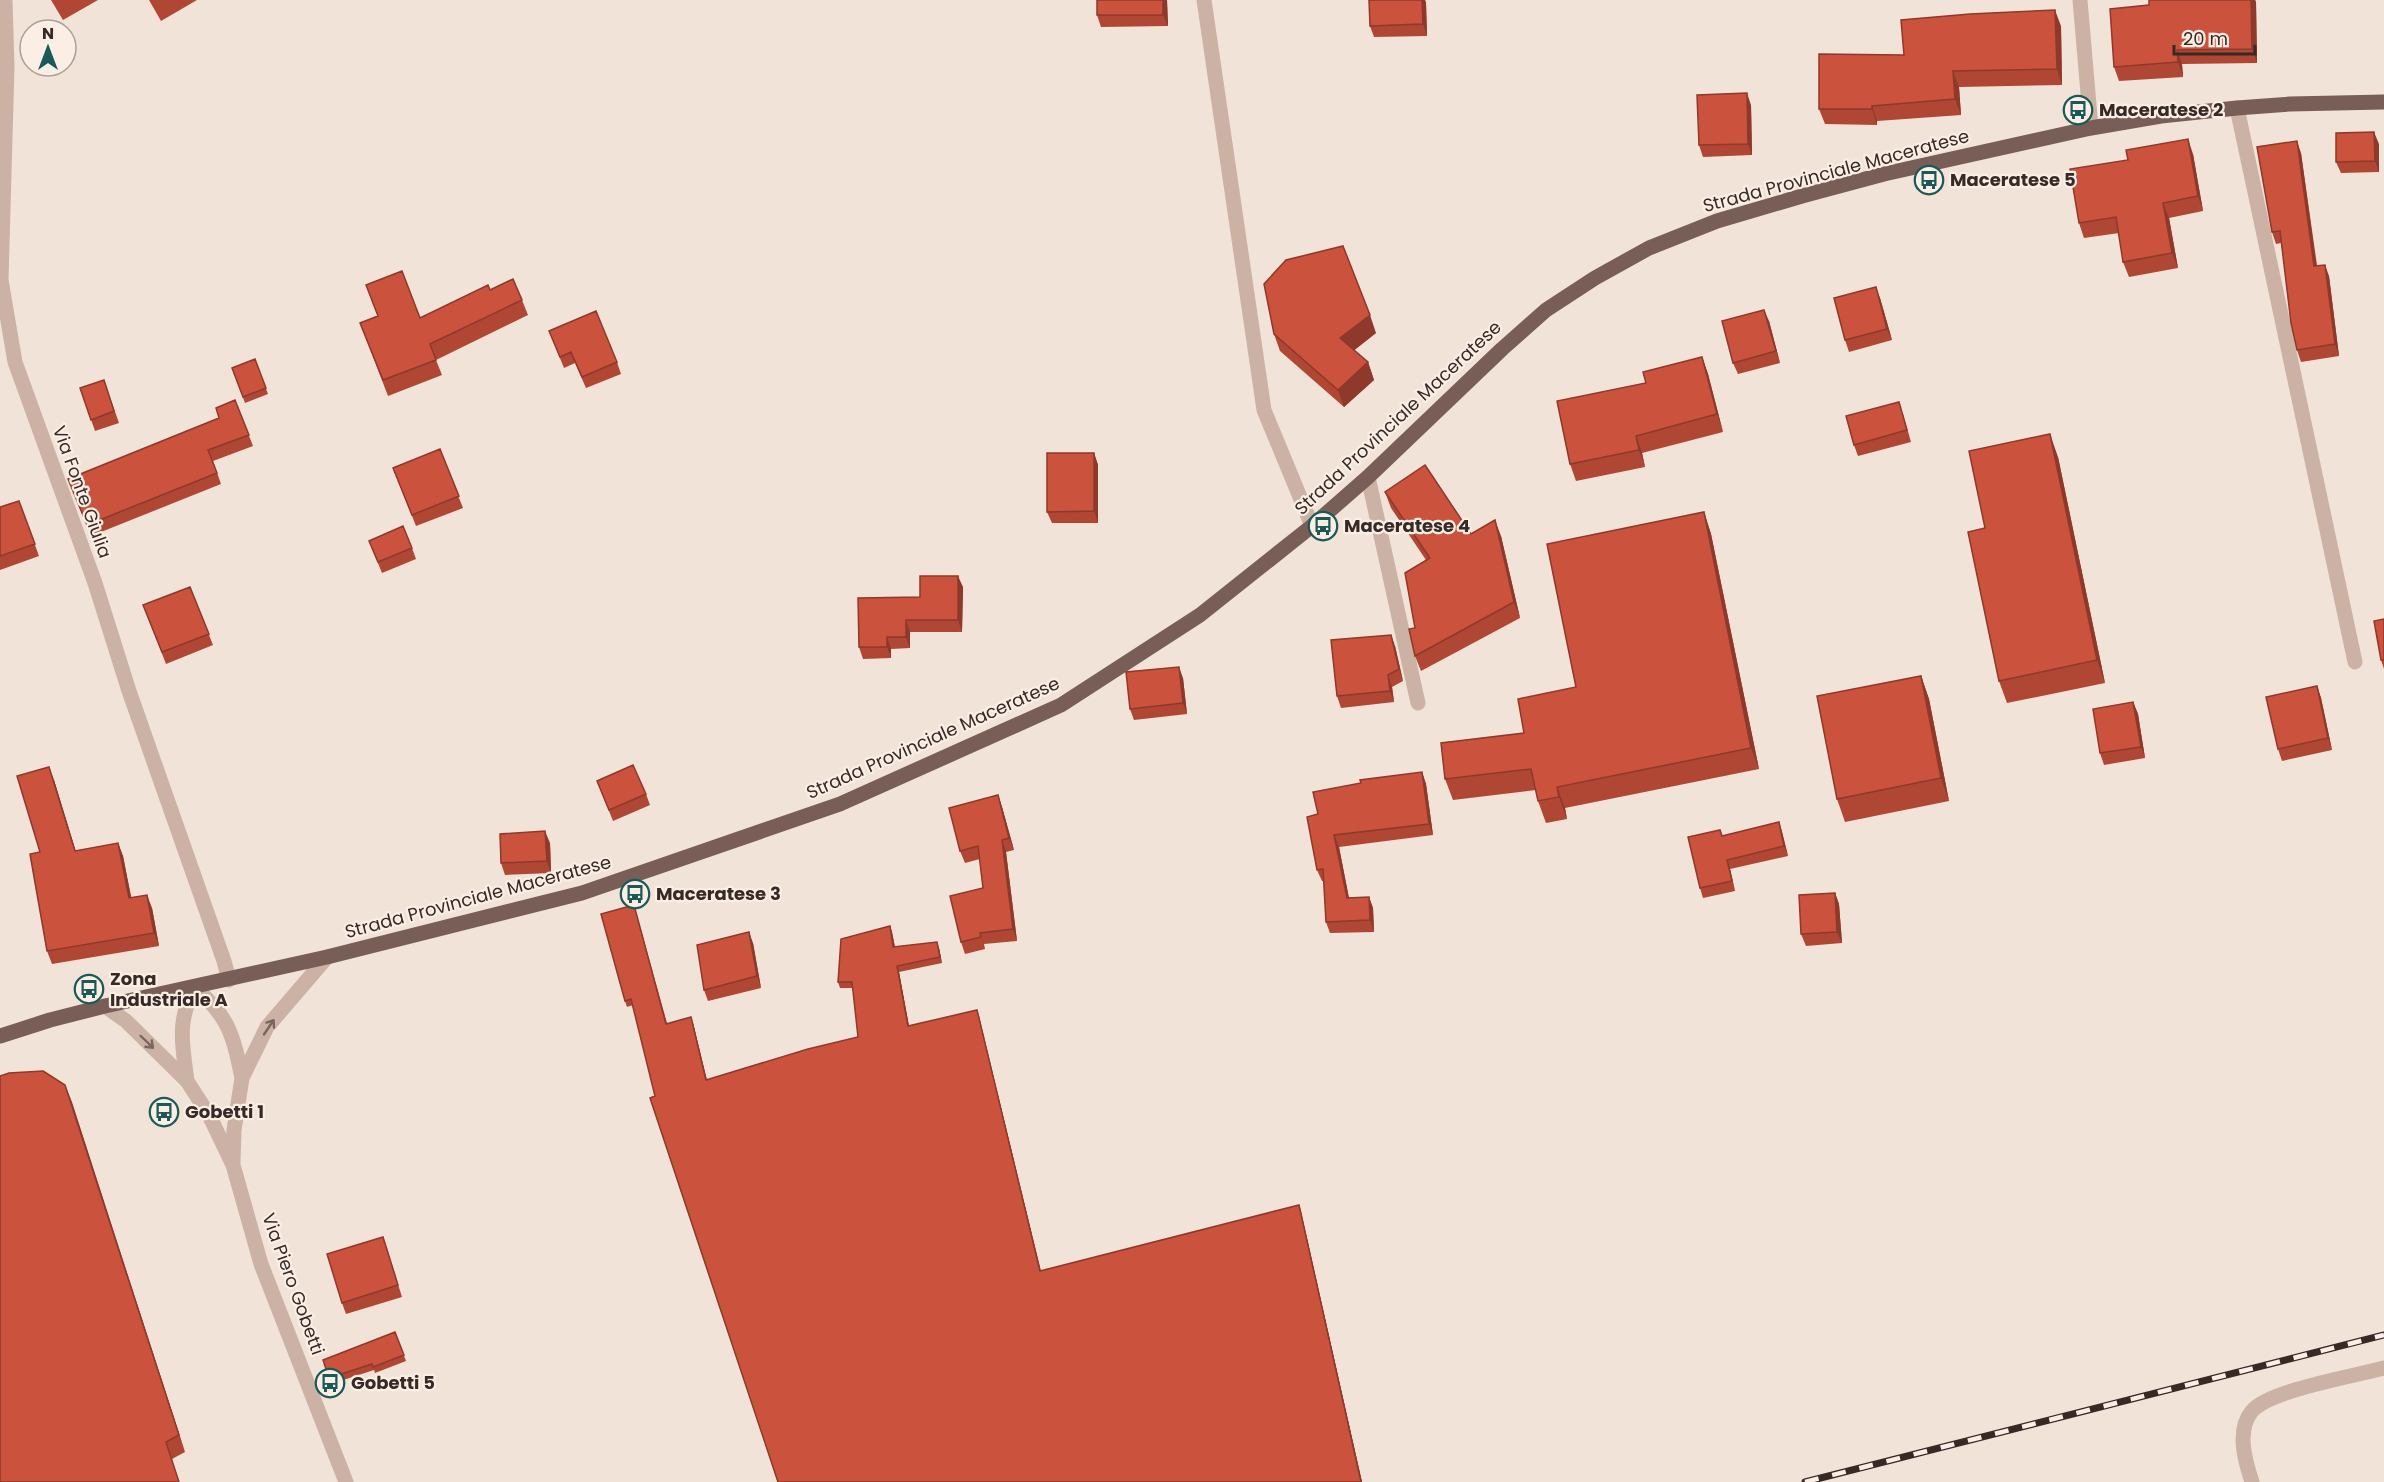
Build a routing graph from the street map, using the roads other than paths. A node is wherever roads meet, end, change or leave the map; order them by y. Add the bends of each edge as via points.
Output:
1 (4, 0) edge
2 (1204, 0) edge
3 (2079, 0) edge
4 (2384, 102) edge
5 (2237, 108) junction
6 (2091, 128) junction
7 (1368, 477) junction
8 (1312, 526) junction
9 (2355, 662) dead end
10 (1418, 703) dead end
11 (327, 957) junction
12 (229, 980) junction
13 (194, 987) junction
14 (105, 1006) junction
15 (0, 1036) edge
16 (242, 1078) junction
17 (187, 1081) junction
18 (233, 1166) junction
19 (2384, 1368) edge
20 (346, 1482) edge
21 (2252, 1482) edge

1 - 12 street, Via Fonte Giulia via 7,67 1,280 15,362
2 - 8 street via 1264,410
3 - 6 street
4 - 5 main road, Strada Provinciale Maceratese
5 - 6 main road, Strada Provinciale Maceratese
5 - 9 street
6 - 7 main road, Strada Provinciale Maceratese via 1802,196 1717,221 1649,248 1546,309
7 - 8 main road, Strada Provinciale Maceratese
7 - 10 street
8 - 11 main road, Strada Provinciale Maceratese via 1200,615 1061,705 840,804 582,893
11 - 12 main road, Strada Provinciale Maceratese
16 -> 11 street via 267,1028
12 - 13 main road, Strada Provinciale Maceratese
13 - 14 main road, Strada Provinciale Maceratese
13 - 16 street via 211,1000 225,1019
13 - 17 street via 181,1031
14 - 15 main road, Strada Provinciale Maceratese
14 -> 17 street via 126,1021
16 - 18 street
17 - 18 street
18 - 20 street, Via Piero Gobetti via 261,1264
19 - 21 street via 2274,1397 2252,1411 2243,1430 2245,1460

